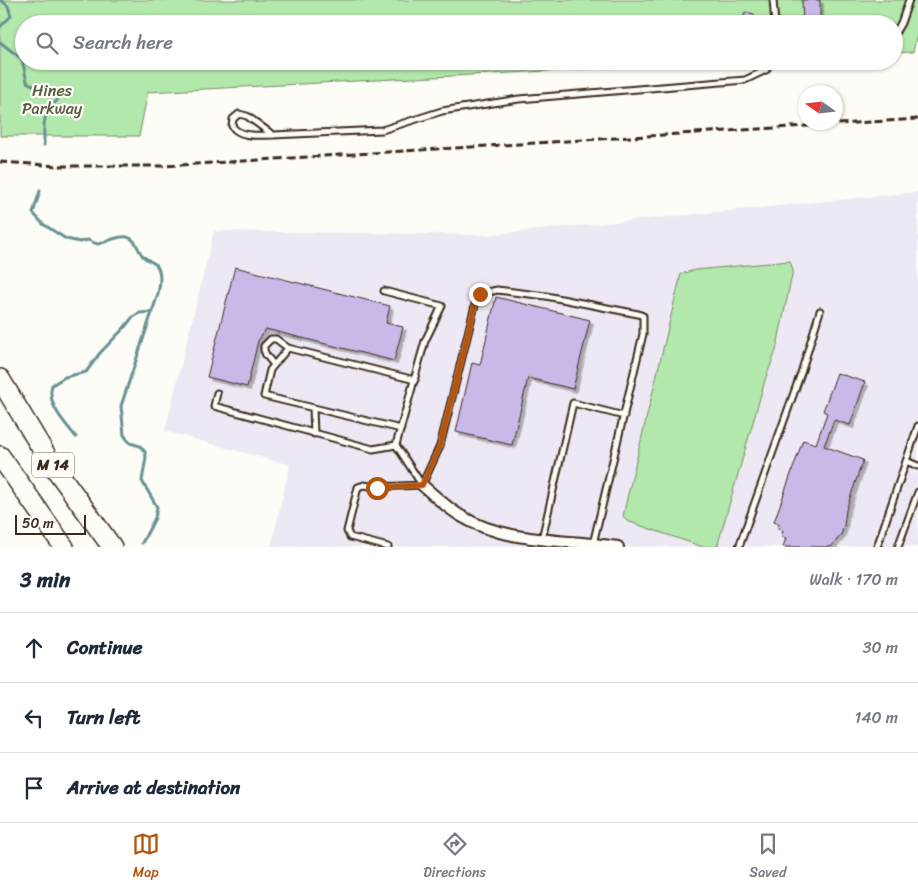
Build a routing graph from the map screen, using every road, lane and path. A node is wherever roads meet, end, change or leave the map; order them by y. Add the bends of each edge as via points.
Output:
1 (773, 0) edge
2 (909, 0) edge
3 (774, 15) edge
4 (903, 17) edge
5 (766, 70) edge
6 (273, 135) junction
7 (384, 292) dead end
8 (820, 311) dead end
9 (288, 348) junction
10 (274, 365) junction
11 (0, 379) edge
12 (415, 380) junction
13 (217, 393) dead end
14 (313, 408) junction
15 (624, 416) junction
16 (918, 426) edge
17 (402, 429) junction
18 (314, 434) junction
19 (396, 446) junction
20 (0, 456) edge
21 (906, 461) junction
22 (918, 466) edge
23 (422, 485) junction
24 (918, 492) edge
25 (549, 542) edge
26 (593, 544) junction
27 (578, 545) edge
28 (64, 547) edge
29 (112, 547) edge
30 (388, 547) edge
31 (618, 547) edge
32 (739, 547) edge
33 (877, 547) edge
34 (898, 547) edge

1 - 3 lane
2 - 4 lane
5 - 6 lane via 745,80 519,99 442,111 382,130
6 - 6 lane via 250,136 236,131 232,126 233,119 239,114 247,116
7 - 12 lane via 442,306 425,341
8 - 32 lane
9 - 10 lane
9 - 10 lane via 276,339 267,342 264,350
9 - 12 lane
10 - 14 lane via 264,396
11 - 29 highway, M 14 via 47,458
12 - 17 lane
13 - 18 lane via 214,406
14 - 17 lane
14 - 18 lane
15 - 23 lane via 643,334 643,316 546,296 497,290 480,294 440,446
15 - 25 lane via 573,403
15 - 26 lane
16 - 21 lane
17 - 19 lane
18 - 19 lane via 373,450
19 - 23 lane
20 - 28 highway, M 14
21 - 22 lane
21 - 33 lane
23 - 25 street via 451,510 479,525
23 - 30 lane via 358,487 347,531 350,537
24 - 34 lane
25 - 27 street
26 - 27 street
26 - 31 street

